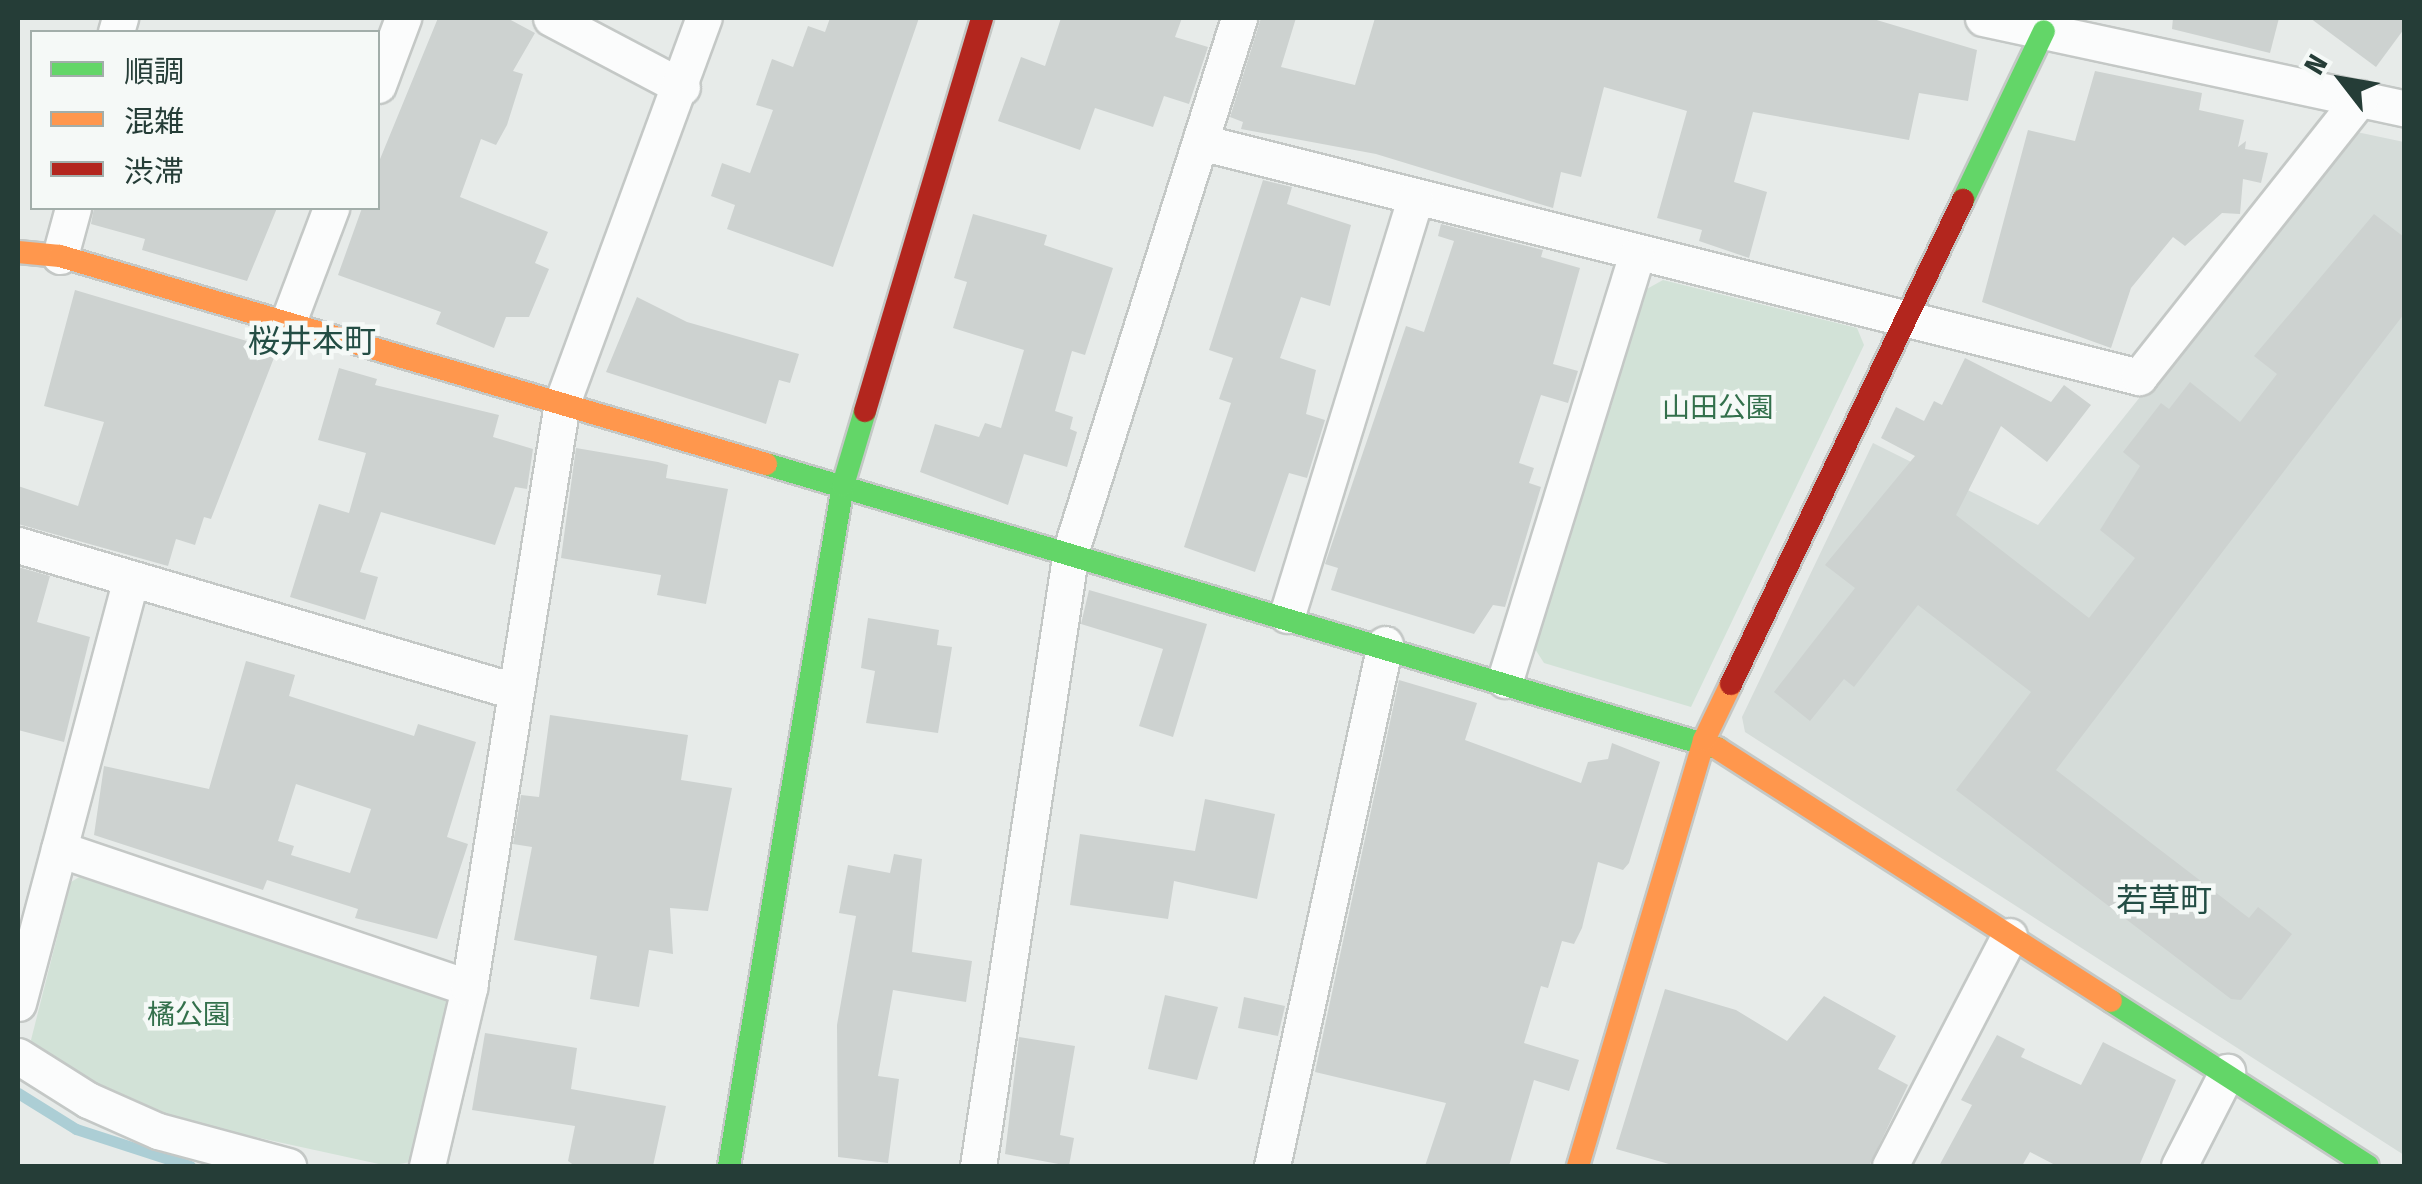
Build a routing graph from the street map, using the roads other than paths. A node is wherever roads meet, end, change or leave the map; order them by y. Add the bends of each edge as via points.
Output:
1 (403, 18) edge
2 (552, 18) edge
3 (704, 18) edge
4 (982, 18) edge
5 (1239, 18) edge
6 (1983, 18) edge
7 (2044, 31) junction
8 (380, 79) edge
9 (682, 87) junction
10 (2360, 98) junction
11 (2404, 108) edge
12 (1200, 142) junction
13 (1415, 199) junction
14 (72, 210) edge
15 (330, 210) edge
16 (18, 252) edge
17 (60, 256) junction
18 (1636, 256) junction
19 (1908, 321) junction
20 (288, 322) junction
21 (562, 403) junction
22 (843, 485) junction
23 (18, 545) edge
24 (1070, 550) junction
25 (130, 581) junction
26 (1286, 615) junction
27 (1385, 644) junction
28 (1505, 680) junction
29 (514, 691) junction
30 (1704, 740) junction
31 (58, 849) junction
32 (2009, 936) junction
33 (469, 988) junction
34 (18, 1003) edge
35 (18, 1056) edge
36 (2227, 1072) junction
37 (288, 1166) edge
38 (427, 1166) edge
39 (729, 1166) edge
40 (978, 1166) edge
41 (1272, 1166) edge
42 (1578, 1166) edge
43 (1890, 1166) edge
44 (2178, 1166) edge
45 (2368, 1166) edge

1 - 8 street
2 - 9 street
3 - 9 street
4 - 22 street
5 - 12 street
6 - 7 street
7 - 10 street
7 - 19 street
9 - 21 street
10 - 11 street
10 - 19 street via 2139,377
12 - 13 street
12 - 24 street
13 - 18 street
13 - 26 street
14 - 17 street
15 - 20 street
16 - 17 street
17 - 20 street
18 - 19 street
18 - 28 street
19 - 30 street
20 - 21 street
21 - 22 street
21 - 29 street
22 - 24 street
22 - 39 street
23 - 25 street
24 - 26 street
24 - 40 street
25 - 29 street
25 - 31 street
26 - 27 street
27 - 28 street
27 - 41 street
28 - 30 street
29 - 33 street
30 - 32 street
30 - 42 street
31 - 33 street
31 - 34 street
32 - 36 street
32 - 43 street
33 - 38 street
35 - 37 street via 88,1100 158,1131
36 - 44 street
36 - 45 street

